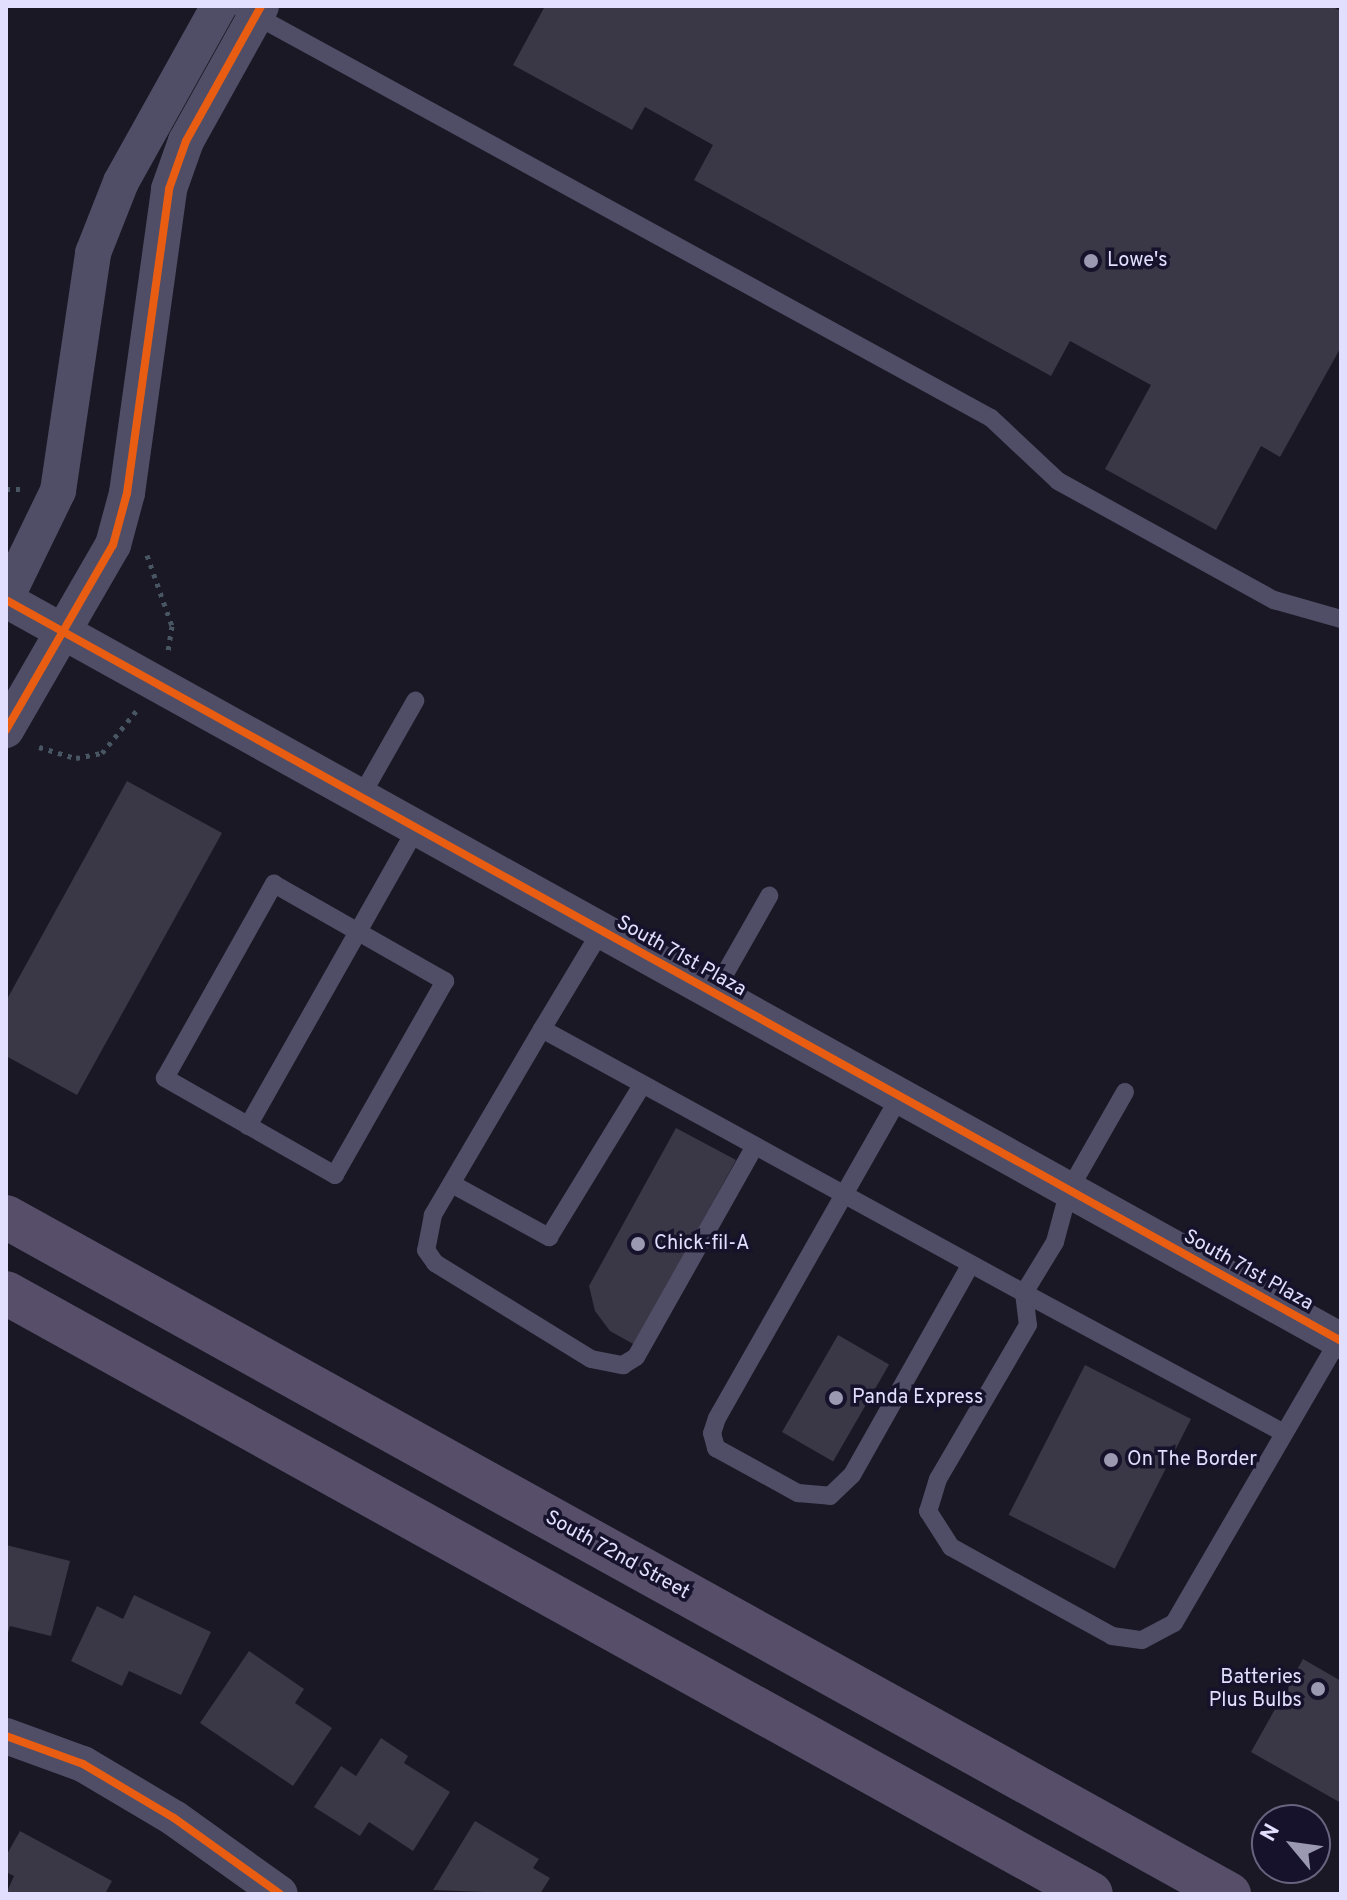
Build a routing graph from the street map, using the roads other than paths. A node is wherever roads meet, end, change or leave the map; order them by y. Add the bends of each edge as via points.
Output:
1 (219, 6) edge
2 (251, 9) edge
3 (6, 599) edge
4 (1341, 619) edge
5 (65, 634) junction
6 (415, 701) dead end
7 (6, 730) edge
8 (360, 798) junction
9 (416, 829) junction
10 (769, 896) dead end
11 (601, 931) junction
12 (358, 932) junction
13 (714, 993) junction
14 (542, 1029) junction
15 (642, 1085) junction
16 (1125, 1092) dead end
17 (900, 1096) junction
18 (248, 1126) junction
19 (754, 1148) junction
20 (452, 1184) junction
21 (1069, 1190) junction
22 (843, 1197) junction
23 (6, 1217) edge
24 (969, 1267) junction
25 (6, 1293) edge
26 (1024, 1293) junction
27 (1340, 1340) edge
28 (1284, 1433) junction
29 (6, 1736) edge
30 (280, 1894) edge
31 (1091, 1894) edge
32 (1229, 1894) edge

1 - 3 street via 121,182 93,253 58,491
2 - 4 lane via 991,418 1058,481 1274,600
2 - 5 street via 186,141 169,189 127,493 113,545
3 - 5 street, South 71st Plaza
5 - 7 street
5 - 8 street, South 71st Plaza
6 - 8 lane
8 - 9 street, South 71st Plaza
9 - 11 street, South 71st Plaza
9 - 12 lane
10 - 13 lane
11 - 13 street, South 71st Plaza
11 - 14 lane
12 - 18 lane
12 - 18 lane via 274,884 165,1078
12 - 18 lane via 445,981 351,1147 335,1175
13 - 17 street, South 71st Plaza
14 - 15 lane
14 - 20 lane
15 - 19 lane
15 - 20 lane via 549,1237
16 - 21 lane
17 - 21 street, South 71st Plaza
17 - 22 lane
19 - 20 lane via 660,1321 636,1357 623,1365 591,1359 435,1263 426,1250 426,1231
19 - 22 lane
21 - 26 lane via 1055,1242
21 - 27 street, South 71st Plaza
22 - 24 lane
22 - 24 lane via 717,1418 712,1433 716,1448 798,1493 830,1496 852,1475
23 - 32 main road, South 72nd Street
24 - 26 lane
25 - 31 main road
26 - 28 lane
26 - 28 lane via 1028,1325 938,1479 928,1511 951,1547 1112,1636 1142,1640 1174,1623
27 - 28 lane
29 - 30 street via 83,1764 174,1818

